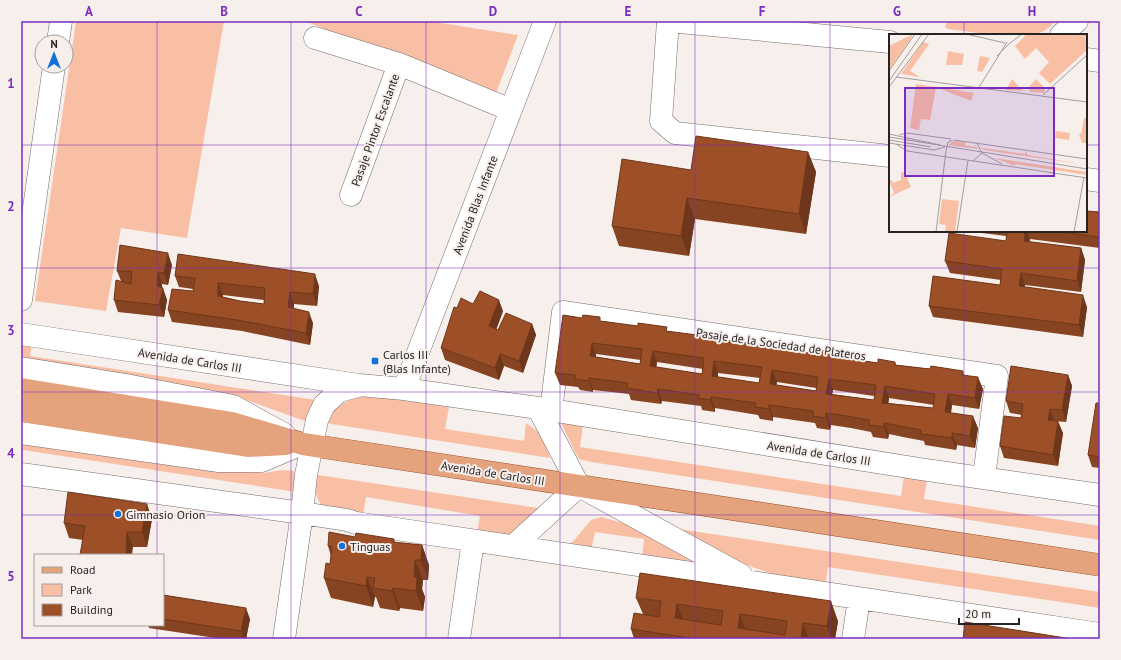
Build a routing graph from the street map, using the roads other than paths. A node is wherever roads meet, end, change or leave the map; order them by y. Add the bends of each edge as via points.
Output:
1 (60, 21) edge
2 (545, 21) edge
3 (669, 21) edge
4 (1077, 21) edge
5 (59, 34) edge
6 (1062, 34) edge
7 (315, 38) dead end
8 (889, 42) edge
9 (1087, 59) edge
10 (1100, 61) edge
11 (399, 64) junction
12 (53, 74) edge
13 (512, 110) junction
14 (889, 156) edge
15 (1087, 179) edge
16 (1100, 181) edge
17 (351, 196) dead end
18 (21, 300) edge
19 (21, 334) edge
20 (21, 368) edge
21 (364, 386) junction
22 (404, 389) junction
23 (21, 390) edge
24 (544, 409) junction
25 (21, 411) edge
26 (21, 433) edge
27 (307, 444) junction
28 (21, 474) edge
29 (984, 477) junction
30 (579, 486) junction
31 (1100, 495) edge
32 (302, 513) junction
33 (473, 541) junction
34 (513, 546) junction
35 (1100, 565) edge
36 (755, 582) junction
37 (859, 599) junction
38 (1100, 634) edge
39 (284, 639) edge
40 (459, 639) edge
41 (853, 639) edge

1 - 5 street
2 - 13 street, Avenida Blas Infante
3 - 8 street
3 - 14 street via 661,121 675,133
4 - 6 street
7 - 11 street
9 - 10 street
11 - 13 street
11 - 17 street, Pasaje Pintor Escalante
12 - 18 street
13 - 22 street, Avenida Blas Infante
15 - 16 street
19 - 21 street, Avenida de Carlos III
20 - 27 street, Avenida de Carlos III via 233,406
21 - 22 street, Avenida de Carlos III
21 - 27 street, Avenida de Carlos III via 339,391 324,405
22 - 24 street, Avenida de Carlos III
23 - 27 main road, Avenida de Carlos III via 232,423
24 - 29 street, Avenida de Carlos III
24 - 29 street, Pasaje de la Sociedad de Plateros via 563,312 997,376
24 - 30 street
25 - 27 main road, Avenida de Carlos III via 248,446
26 - 27 street via 219,460 262,460
27 - 30 main road, Avenida de Carlos III
27 - 32 street, Avenida de Carlos III
28 - 32 street, Avenida de Carlos III
29 - 31 street, Avenida de Carlos III
30 - 34 street
30 - 35 main road, Avenida de Carlos III
30 - 36 street, Avenida de Carlos III
32 - 33 street, Avenida de Carlos III
32 - 39 street
33 - 34 street, Avenida de Carlos III
33 - 40 street
34 - 36 street, Avenida de Carlos III
36 - 37 street, Avenida de Carlos III
37 - 38 street, Avenida de Carlos III
37 - 41 street

